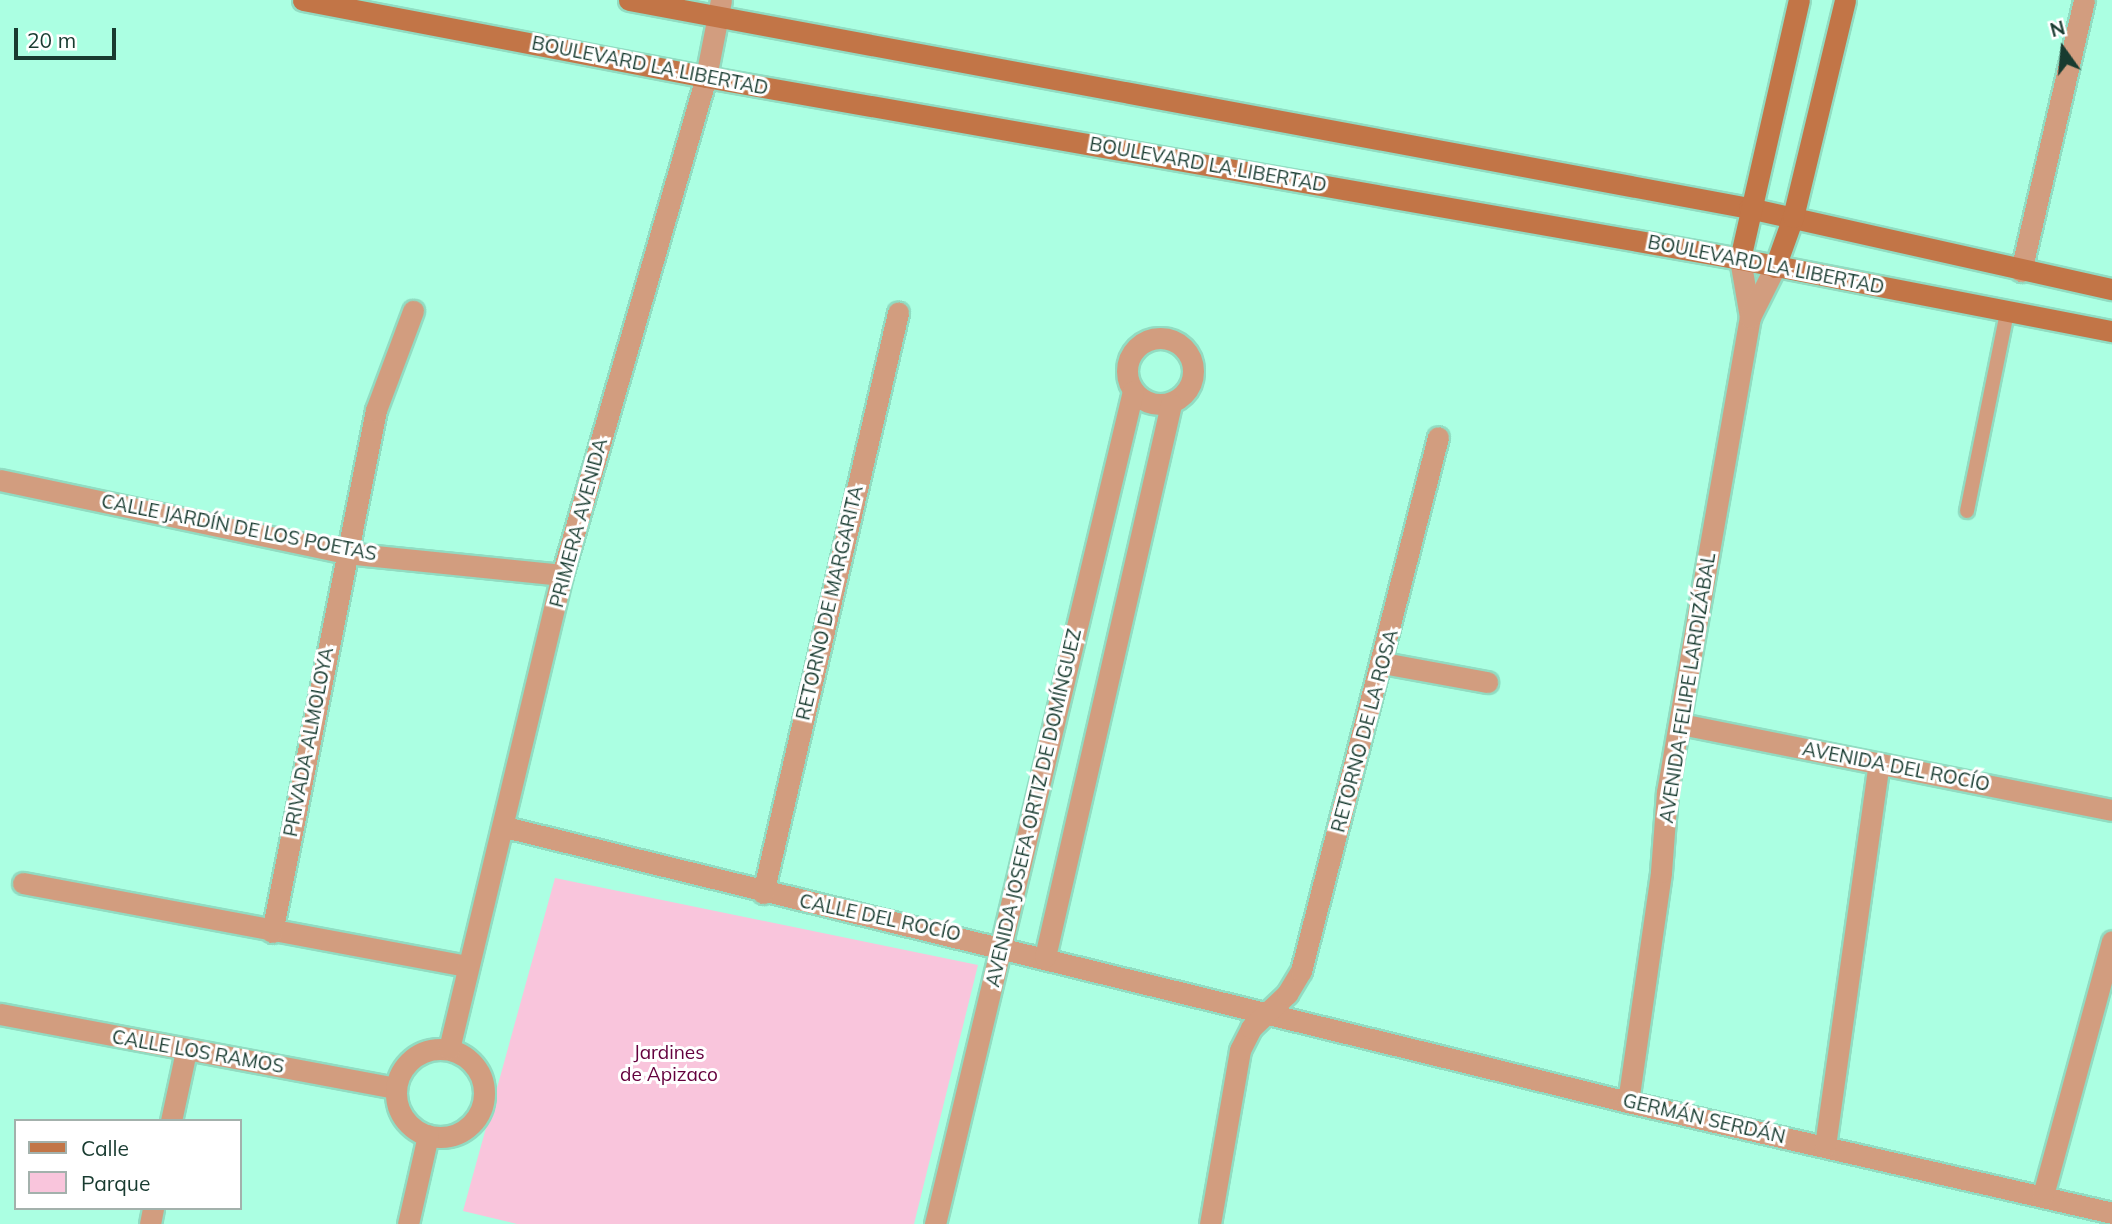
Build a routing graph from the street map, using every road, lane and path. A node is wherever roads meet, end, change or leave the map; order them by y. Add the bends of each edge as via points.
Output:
1 (303, 0) edge
2 (629, 0) edge
3 (1799, 0) edge
4 (1845, 0) edge
5 (2084, 0) edge
6 (720, 9) edge
7 (706, 77) junction
8 (1749, 208) junction
9 (1793, 217) junction
10 (1740, 259) junction
11 (1775, 267) junction
12 (2021, 271) junction
13 (2112, 289) edge
14 (413, 311) dead end
15 (2007, 312) junction
16 (898, 313) dead end
17 (1750, 317) junction
18 (2112, 331) edge
19 (1133, 391) junction
20 (1171, 404) junction
21 (1438, 438) dead end
22 (0, 480) edge
23 (1967, 511) dead end
24 (346, 553) junction
25 (562, 575) junction
26 (1384, 663) junction
27 (1488, 682) dead end
28 (1681, 724) junction
29 (1880, 764) junction
30 (2112, 810) edge
31 (505, 827) junction
32 (23, 883) dead end
33 (763, 893) junction
34 (272, 932) junction
35 (2112, 941) edge
36 (1002, 945) junction
37 (1045, 957) junction
38 (466, 966) junction
39 (1267, 1013) junction
40 (0, 1014) edge
41 (1296, 1020) joint
42 (449, 1049) junction
43 (186, 1051) junction
44 (396, 1088) junction
45 (1628, 1102) junction
46 (171, 1119) edge
47 (428, 1135) junction
48 (1825, 1146) junction
49 (2043, 1195) junction
50 (2112, 1213) edge
51 (408, 1224) edge
52 (935, 1224) edge
53 (1210, 1224) edge

1 - 7 main road, BOULEVARD LA LIBERTAD
2 - 6 main road
3 - 8 main road
4 - 9 main road
5 - 12 street
6 - 7 street, PRIMERA AVENIDA
6 - 8 main road
7 - 10 main road, BOULEVARD LA LIBERTAD
7 - 25 street, PRIMERA AVENIDA
8 - 9 main road
8 - 10 main road
9 - 11 main road
9 - 12 main road
10 - 11 main road, BOULEVARD LA LIBERTAD
10 - 17 street, AVENIDA FELIPE LARDIZÁBAL
11 - 15 main road, BOULEVARD LA LIBERTAD
11 - 17 street, AVENIDA FELIPE LARDIZÁBAL
12 - 13 main road
14 - 24 street, PRIVADA ALMOLOYA via 376,411
15 - 18 main road, BOULEVARD LA LIBERTAD
15 - 23 lane
16 - 33 street, RETORNO DE MARGARITA
17 - 28 street, AVENIDA FELIPE LARDIZÁBAL
19 - 20 street via 1150,404
19 - 20 street via 1126,371 1133,351 1150,339 1171,339 1188,352 1194,372 1188,392
19 - 36 street, AVENIDA JOSEFA ORTIZ DE DOMÍNGUEZ
20 - 37 street
21 - 26 street, RETORNO DE LA ROSA
22 - 24 street, CALLE JARDÍN DE LOS POETAS
24 - 25 street, CALLE JARDÍN DE LOS POETAS
24 - 34 street, PRIVADA ALMOLOYA
25 - 31 street, PRIMERA AVENIDA
26 - 27 street
26 - 39 street, RETORNO DE LA ROSA via 1301,971 1287,994
28 - 29 street, AVENIDA DEL ROCÍO
28 - 45 street, AVENIDA FELIPE LARDIZÁBAL via 1667,792 1661,872
29 - 30 street, AVENIDA DEL ROCÍO
29 - 48 street
31 - 33 street, CALLE DEL ROCÍO
31 - 38 street, PRIMERA AVENIDA
32 - 34 street
33 - 36 street, CALLE DEL ROCÍO
34 - 38 street
35 - 49 street
36 - 37 street, CALLE DEL ROCÍO
36 - 52 street, AVENIDA JOSEFA ORTIZ DE DOMÍNGUEZ
37 - 39 street, CALLE DEL ROCÍO
38 - 42 street, PRIMERA AVENIDA
39 - 41 street, CALLE DEL ROCÍO
39 - 53 street, RETORNO DE LA ROSA via 1251,1028 1240,1050
40 - 43 street, CALLE LOS RAMOS
41 - 45 street, GERMÁN SERDÁN
42 - 44 street via 430,1049 414,1057 401,1070
42 - 47 street via 478,1068 484,1103 463,1131 446,1137
43 - 44 street, CALLE LOS RAMOS
43 - 46 street
44 - 47 street via 403,1118
45 - 48 street, GERMÁN SERDÁN
47 - 51 street
48 - 49 street, GERMÁN SERDÁN
49 - 50 street, GERMÁN SERDÁN

